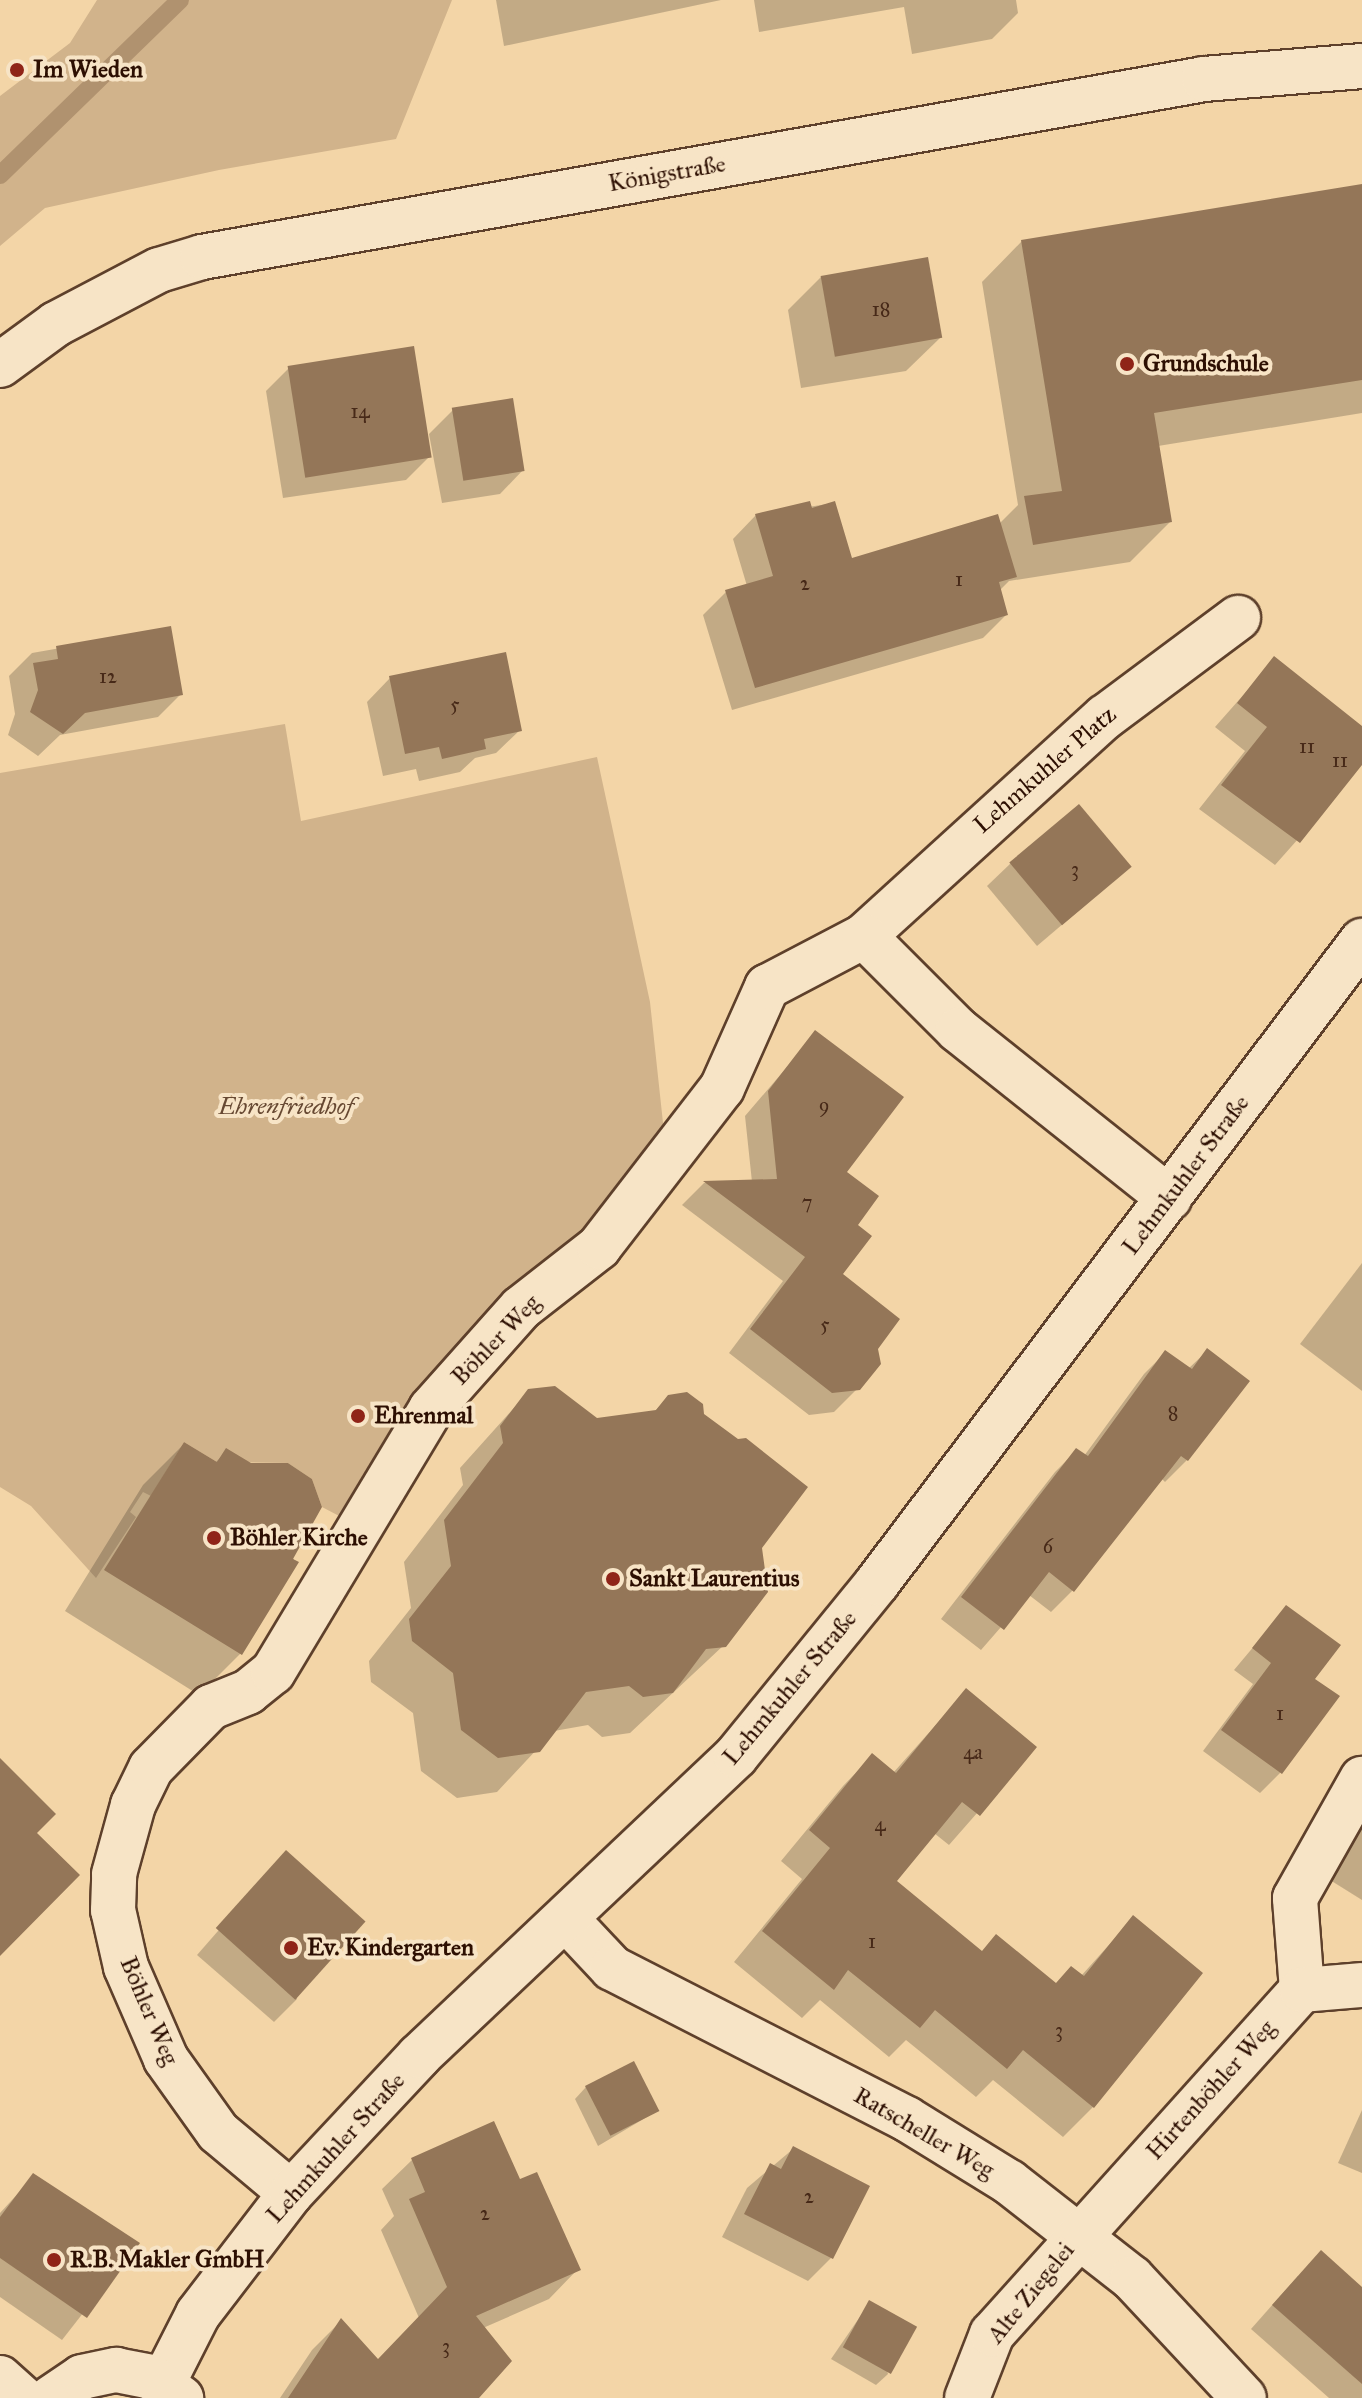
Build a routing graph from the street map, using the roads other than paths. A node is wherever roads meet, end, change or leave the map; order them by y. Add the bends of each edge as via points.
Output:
1 (1362, 66) edge
2 (0, 365) edge
3 (1238, 618) dead end
4 (864, 936) junction
5 (1362, 941) edge
6 (688, 1133) joint
7 (1169, 1198) junction
8 (1362, 1779) edge
9 (567, 1920) junction
10 (1362, 1985) edge
11 (1302, 1990) junction
12 (291, 2193) junction
13 (1079, 2233) junction
14 (0, 2378) edge
15 (172, 2390) edge
16 (22, 2398) edge
17 (51, 2398) edge
18 (967, 2398) edge
19 (1244, 2398) edge

1 - 2 street, Königstraße via 1204,79 202,257 159,270 56,324
3 - 4 street, Lehmkuhler Platz via 1105,717
4 - 6 street, Lehmkuhler Platz via 767,987 722,1088
4 - 7 street via 958,1030
5 - 7 street, Lehmkuhler Straße
6 - 12 street, Böhler Weg via 599,1247 521,1308 431,1409 273,1672 248,1692 211,1707 151,1768 118,1845 113,1910 126,1967 166,2059 218,2132
7 - 9 street, Lehmkuhler Straße via 877,1583 736,1756
8 - 11 street via 1295,1898
9 - 12 street, Lehmkuhler Straße via 419,2056
9 - 13 street, Ratscheller Weg via 612,1968 907,2119
10 - 11 street
11 - 13 street, Hirtenböhler Weg
12 - 15 street, Lehmkuhler Straße via 198,2314
13 - 18 street, Alte Ziegelei via 992,2334
13 - 19 street, Ratscheller Weg via 1132,2278
14 - 16 street
15 - 17 street via 144,2374 109,2371 69,2383

